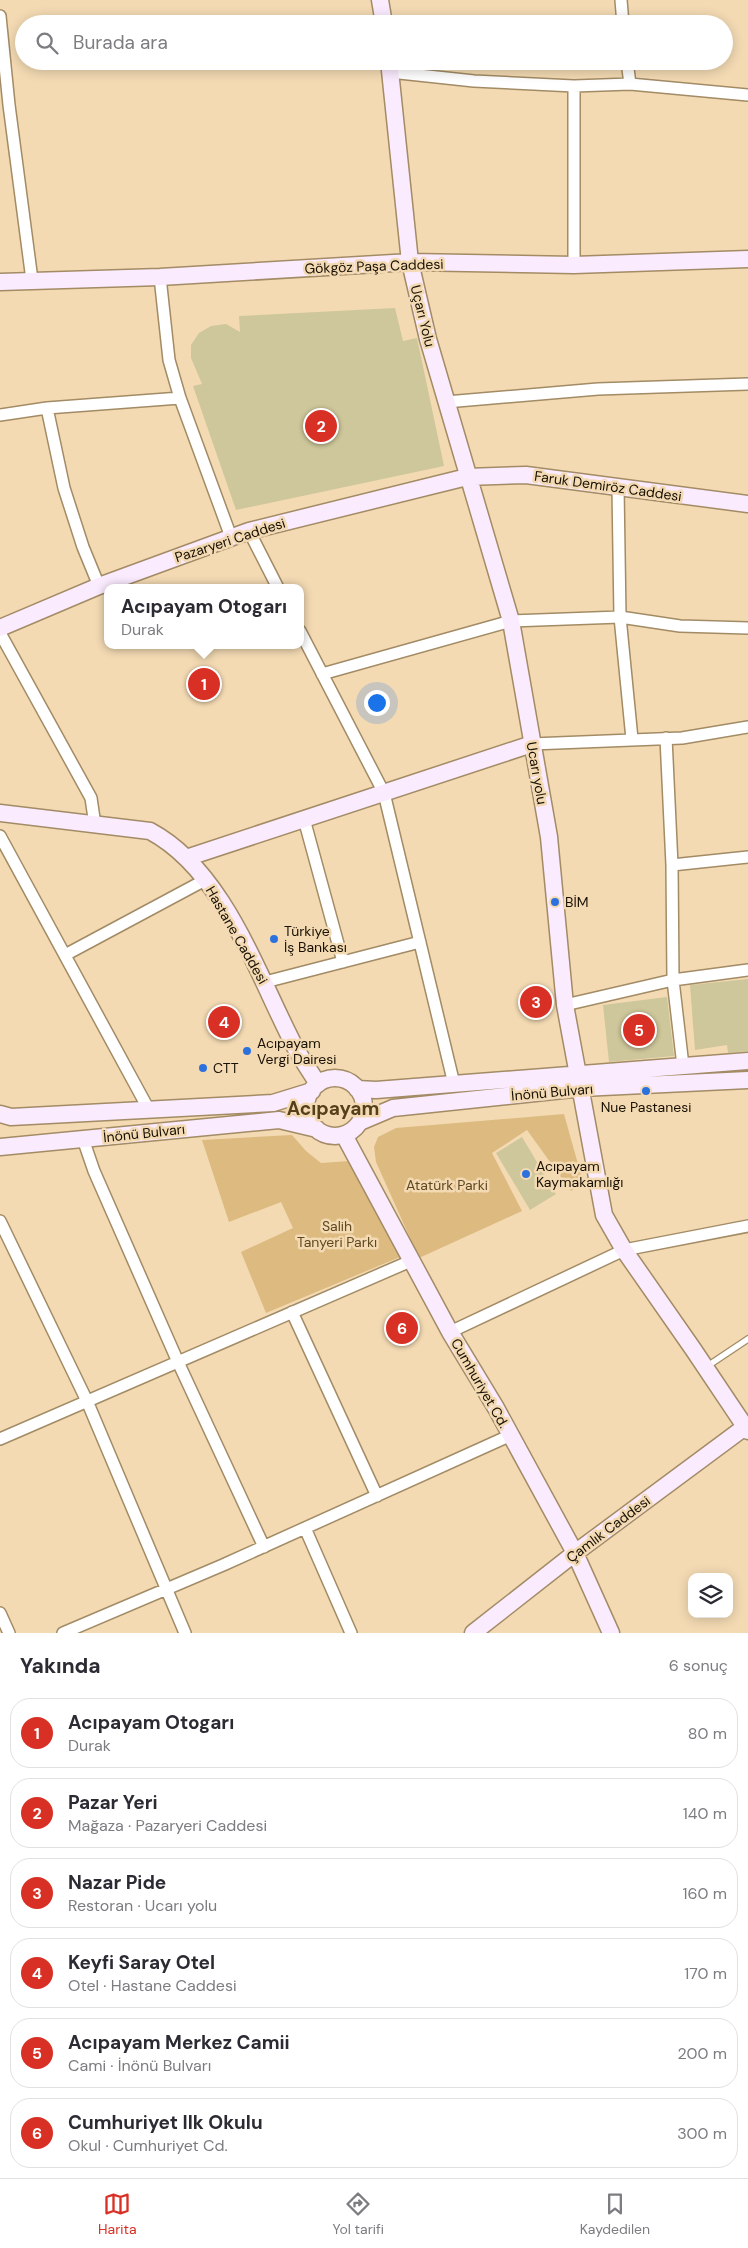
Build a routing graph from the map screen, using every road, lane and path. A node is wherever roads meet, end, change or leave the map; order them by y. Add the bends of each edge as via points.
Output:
1 (380, 0) edge
2 (621, 0) edge
3 (382, 15) edge
4 (623, 15) edge
5 (0, 16) edge
6 (389, 70) edge
7 (407, 70) edge
8 (628, 70) edge
9 (630, 84) junction
10 (574, 86) junction
11 (748, 95) edge
12 (4, 105) edge
13 (748, 259) edge
14 (410, 262) junction
15 (574, 266) junction
16 (160, 277) junction
17 (32, 280) junction
18 (0, 282) edge
19 (748, 384) edge
20 (180, 398) junction
21 (446, 402) junction
22 (47, 408) junction
23 (0, 415) edge
24 (467, 477) junction
25 (618, 488) junction
26 (748, 504) edge
27 (249, 531) junction
28 (231, 537) junction
29 (104, 584) edge
30 (104, 584) edge
31 (276, 584) edge
32 (99, 586) junction
33 (620, 617) junction
34 (511, 621) junction
35 (0, 628) edge
36 (748, 628) edge
37 (0, 633) edge
38 (304, 639) edge
39 (322, 674) junction
40 (748, 727) edge
41 (666, 738) junction
42 (632, 739) junction
43 (532, 744) junction
44 (384, 793) junction
45 (0, 813) edge
46 (304, 819) junction
47 (95, 825) junction
48 (0, 836) edge
49 (748, 857) edge
50 (186, 858) junction
51 (672, 865) junction
52 (206, 880) junction
53 (420, 942) junction
54 (65, 955) junction
55 (343, 962) junction
56 (748, 970) edge
57 (673, 980) junction
58 (265, 982) junction
59 (565, 1005) junction
60 (748, 1061) edge
61 (683, 1066) junction
62 (748, 1080) edge
63 (580, 1081) junction
64 (454, 1084) junction
65 (315, 1088) junction
66 (357, 1089) junction
67 (149, 1110) junction
68 (0, 1114) edge
69 (360, 1122) junction
70 (317, 1129) junction
71 (344, 1135) junction
72 (83, 1139) junction
73 (0, 1147) edge
74 (0, 1221) edge
75 (748, 1226) edge
76 (624, 1250) junction
77 (413, 1260) junction
78 (292, 1312) junction
79 (450, 1332) junction
80 (748, 1339) edge
81 (178, 1362) junction
82 (706, 1367) junction
83 (87, 1402) junction
84 (747, 1428) edge
85 (511, 1435) junction
86 (0, 1439) edge
87 (377, 1496) junction
88 (305, 1528) junction
89 (264, 1547) junction
90 (575, 1554) junction
91 (166, 1589) junction
92 (0, 1612) edge
93 (9, 1633) edge
94 (63, 1633) edge
95 (185, 1633) edge
96 (351, 1633) edge
97 (473, 1633) edge
98 (610, 1633) edge

1 - 3 street
2 - 4 street
5 - 12 street
6 - 14 street, Uçarı Yolu
7 - 10 street via 474,81
8 - 9 street
9 - 10 street
9 - 11 street
10 - 15 street
12 - 17 street
13 - 15 street, Gökgöz Paşa Caddesi
14 - 15 street, Gökgöz Paşa Caddesi
14 - 16 street, Gökgöz Paşa Caddesi
14 - 21 street, Uçarı Yolu
16 - 17 street, Gökgöz Paşa Caddesi
16 - 20 street via 169,360
17 - 18 street, Gökgöz Paşa Caddesi
19 - 21 street via 598,389
20 - 22 street
20 - 28 street
21 - 24 street, Uçarı Yolu
22 - 23 street
22 - 32 street via 64,488
24 - 25 street, Faruk Demiröz Caddesi via 526,475
24 - 27 street, Pazaryeri Caddesi
24 - 34 street, Ucarı yolu
25 - 26 street, Faruk Demiröz Caddesi
25 - 33 street
27 - 28 street, Pazaryeri Caddesi
27 - 31 street
28 - 29 street, Pazaryeri Caddesi
30 - 32 street, Pazaryeri Caddesi
32 - 35 street, Pazaryeri Caddesi
33 - 34 street
33 - 36 street via 680,626
33 - 42 street
34 - 39 street
34 - 43 street, Ucarı yolu
37 - 47 street via 91,798
38 - 39 street
39 - 44 street
40 - 41 street
41 - 42 street
41 - 51 street
42 - 43 street
43 - 44 street
43 - 59 street, Ucarı yolu via 549,837
44 - 46 street
44 - 53 street
45 - 47 street, Hastane Caddesi
46 - 50 street
46 - 55 street
47 - 50 street, Hastane Caddesi via 150,830 167,840
48 - 54 street
49 - 51 street
50 - 52 street, Hastane Caddesi
51 - 57 street
52 - 54 street
52 - 58 street, Hastane Caddesi via 238,930
53 - 55 street
53 - 64 street
54 - 67 street
55 - 58 street
56 - 57 street
57 - 59 street
57 - 61 street
58 - 65 street, Hastane Caddesi
59 - 63 street, Ucarı yolu
60 - 61 street, İnönü Bulvarı
61 - 63 street, İnönü Bulvarı
62 - 63 street, İnönü Bulvarı
63 - 64 street, İnönü Bulvarı
63 - 69 street, İnönü Bulvarı via 394,1108
63 - 76 street, Ucarı yolu via 604,1215
64 - 66 street, İnönü Bulvarı
65 - 66 street via 326,1080 343,1079
65 - 67 street, İnönü Bulvarı via 273,1103
65 - 70 street via 308,1098 308,1115
66 - 69 street via 364,1105
67 - 68 street, İnönü Bulvarı via 11,1117
69 - 71 street
70 - 71 street via 325,1134
70 - 72 street, İnönü Bulvarı via 279,1120
71 - 77 street, Cumhuriyet Cd.
72 - 73 street, İnönü Bulvarı
72 - 81 street
74 - 83 street
75 - 76 street
76 - 79 street
76 - 82 street, Ucarı yolu
77 - 78 street
77 - 79 street, Cumhuriyet Cd.
78 - 81 street
78 - 87 street
79 - 85 street, Cumhuriyet Cd.
80 - 82 lane
81 - 83 street
81 - 89 street
82 - 84 street, Ucarı yolu
83 - 86 street
83 - 91 street
84 - 90 street, Çamlık Caddesi
85 - 87 street
85 - 90 street, Cumhuriyet Cd.
87 - 88 street
88 - 89 street
88 - 96 street
89 - 91 street
90 - 97 street, Çamlık Caddesi
90 - 98 street, Cumhuriyet Cd.
91 - 94 street
91 - 95 street
92 - 93 street

